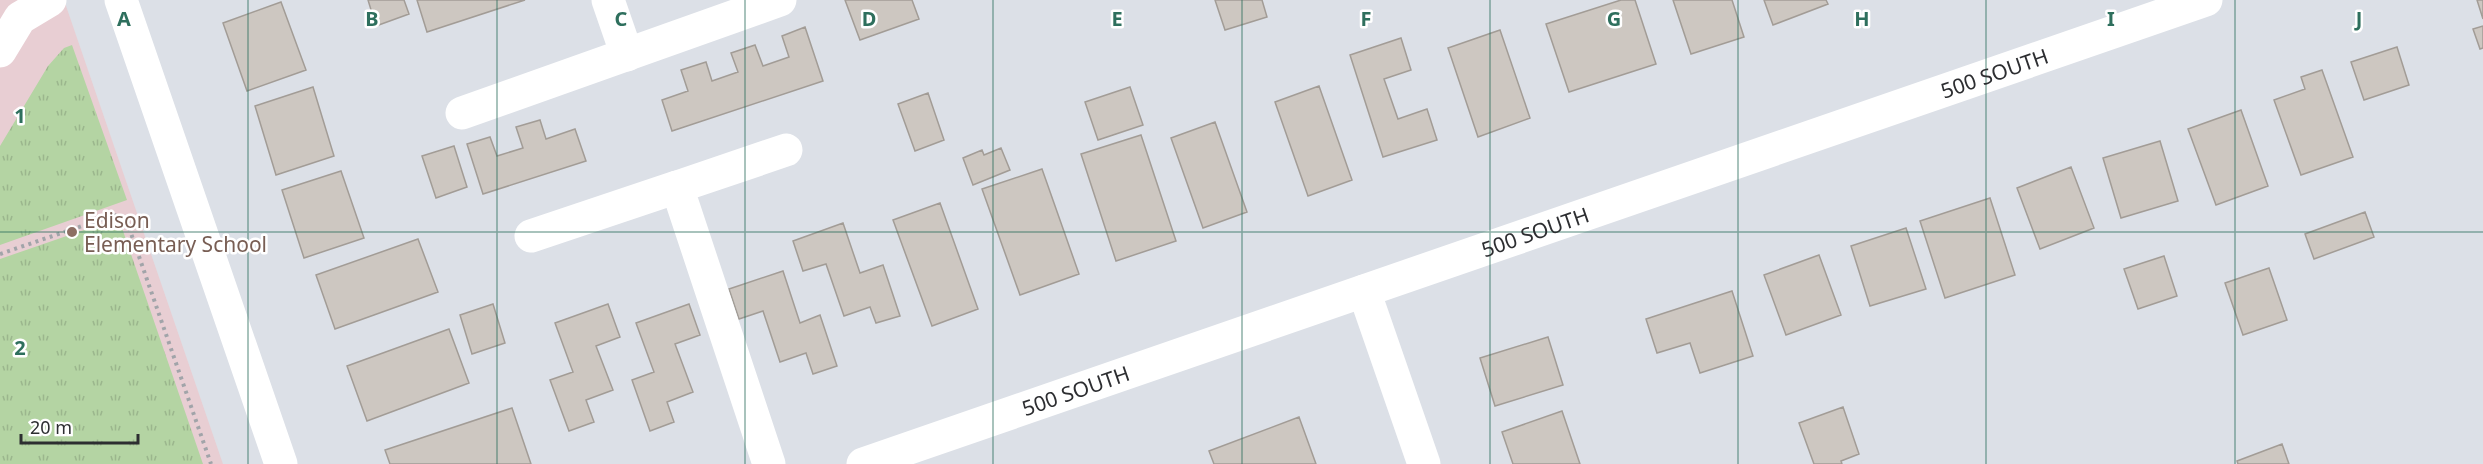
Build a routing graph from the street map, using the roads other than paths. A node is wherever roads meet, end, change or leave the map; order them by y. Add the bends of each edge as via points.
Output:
1 (50, 0) edge
2 (121, 0) edge
3 (608, 0) edge
4 (780, 0) edge
5 (2206, 0) edge
6 (0, 51) edge
7 (627, 55) junction
8 (462, 113) dead end
9 (786, 150) dead end
10 (677, 187) junction
11 (531, 236) dead end
12 (1364, 291) junction
13 (914, 456) edge
14 (281, 464) edge
15 (770, 464) edge
16 (863, 464) edge
17 (1424, 464) edge

1 - 6 street via 20,18
2 - 14 street
3 - 7 street
4 - 7 street
5 - 12 street, 500 SOUTH
7 - 8 street
9 - 10 street
10 - 11 street
10 - 15 street
12 - 13 street, 500 SOUTH
12 - 17 street
13 - 16 street, 500 SOUTH

